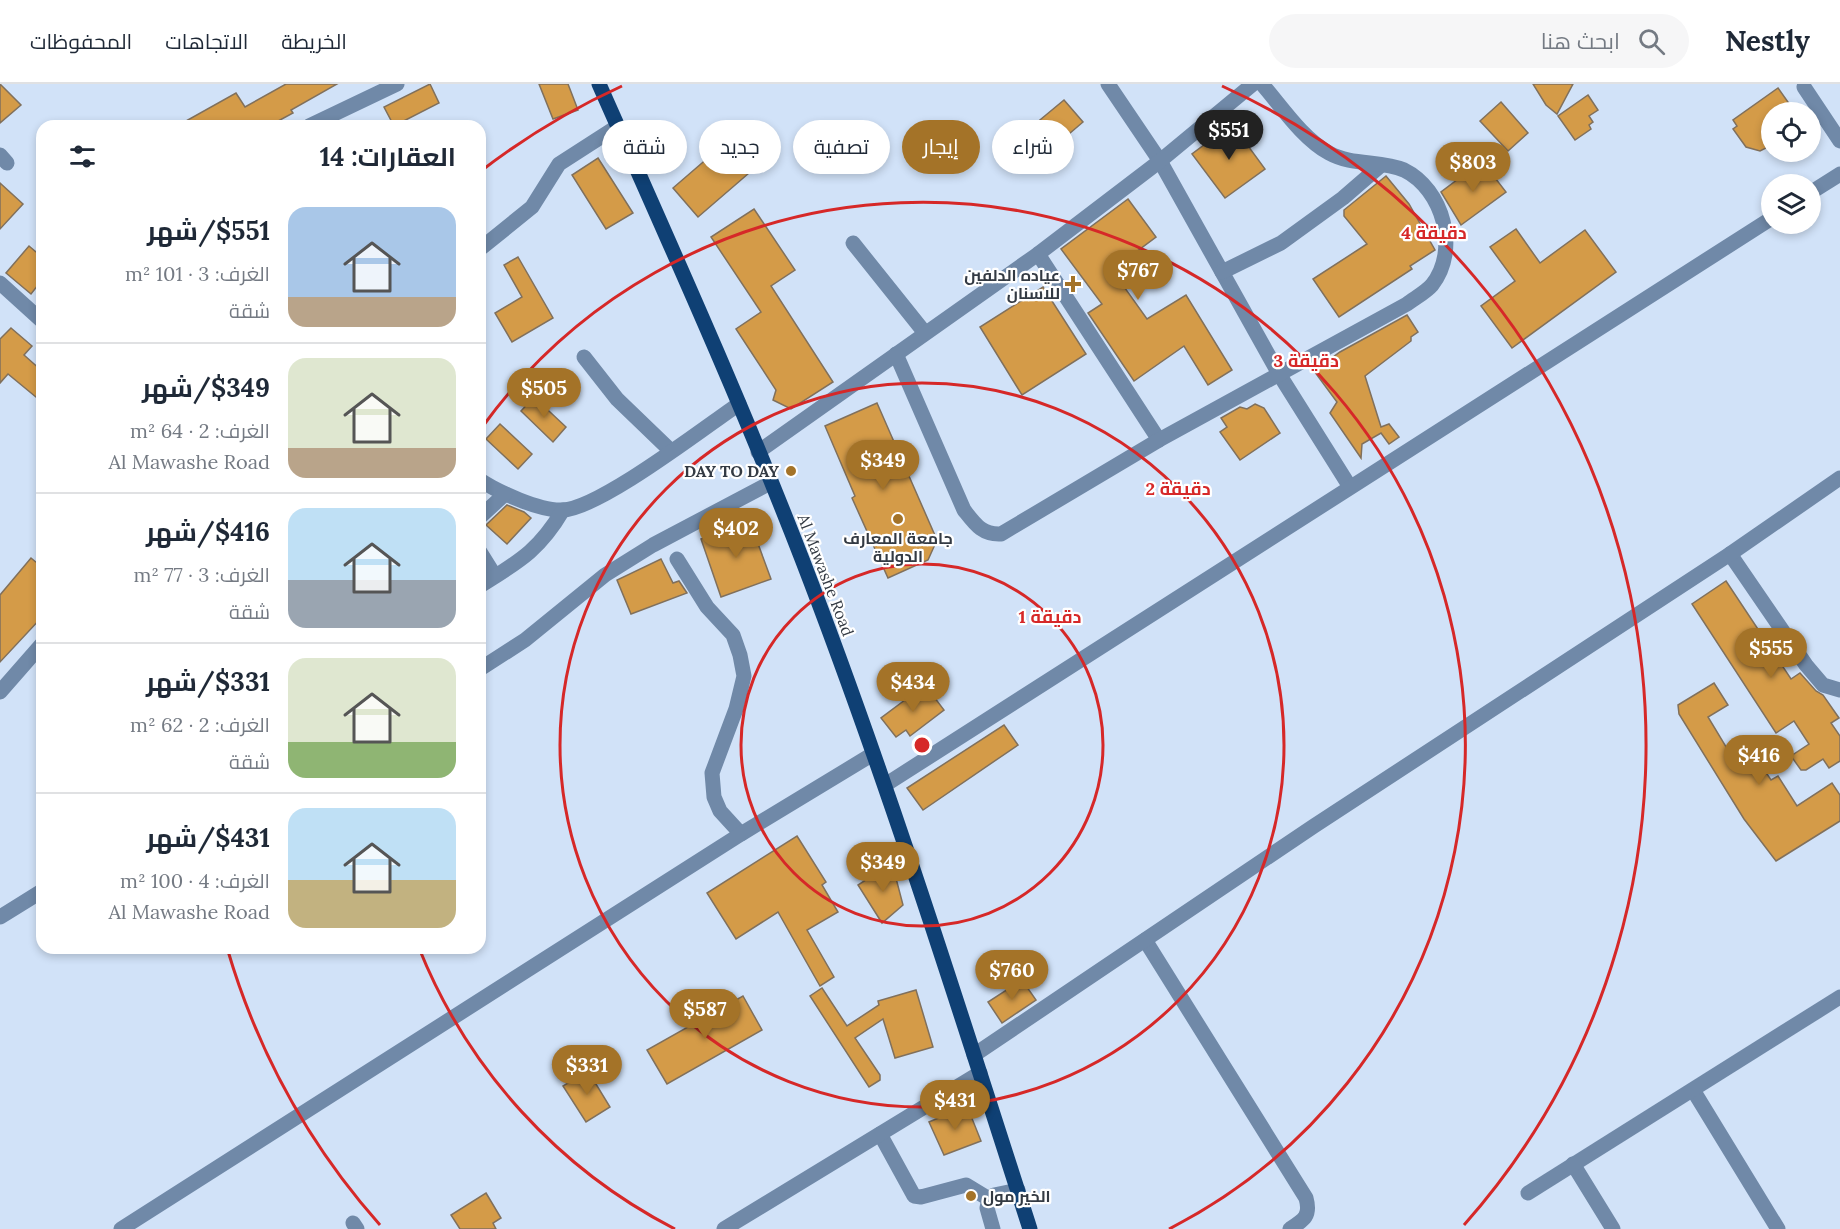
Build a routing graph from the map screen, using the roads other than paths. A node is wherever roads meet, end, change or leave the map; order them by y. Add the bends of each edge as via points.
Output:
1 (397, 84) edge
2 (1107, 84) edge
3 (1253, 84) edge
4 (1262, 84) edge
5 (602, 85) edge
6 (1804, 87) dead end
7 (322, 120) edge
8 (616, 120) edge
9 (602, 136) edge
10 (1840, 141) edge
11 (1160, 161) junction
12 (1380, 166) junction
13 (639, 174) edge
14 (1840, 174) edge
15 (1821, 186) edge
16 (1761, 225) edge
17 (853, 243) dead end
18 (486, 244) edge
19 (1038, 254) junction
20 (1222, 272) junction
21 (0, 283) edge
22 (36, 316) edge
23 (925, 333) junction
24 (896, 354) junction
25 (584, 357) dead end
26 (1279, 374) junction
27 (739, 404) junction
28 (1159, 440) junction
29 (671, 451) junction
30 (758, 452) junction
31 (1840, 478) edge
32 (486, 483) edge
33 (770, 483) junction
34 (1350, 488) junction
35 (506, 494) junction
36 (563, 510) junction
37 (486, 512) edge
38 (1730, 554) junction
39 (677, 560) dead end
40 (486, 562) edge
41 (495, 576) junction
42 (486, 582) edge
43 (36, 652) edge
44 (486, 665) edge
45 (1840, 690) edge
46 (0, 692) edge
47 (873, 754) junction
48 (885, 785) junction
49 (741, 834) junction
50 (36, 895) edge
51 (0, 917) edge
52 (1145, 940) junction
53 (1840, 998) edge
54 (974, 1054) junction
55 (980, 1073) junction
56 (1694, 1090) junction
57 (880, 1134) junction
58 (1573, 1164) junction
59 (1018, 1190) junction
60 (1528, 1193) dead end
61 (989, 1199) junction
62 (121, 1229) edge
63 (724, 1229) edge
64 (993, 1229) edge
65 (1030, 1229) edge
66 (1290, 1229) edge
67 (1613, 1229) edge
68 (1778, 1229) edge

1 - 7 street
2 - 11 street
3 - 11 street
4 - 12 street via 1314,144 1331,154
5 - 8 main road, Al Mawashe Road
6 - 10 street
9 - 18 street via 559,164 532,207
11 - 19 street
11 - 20 street
12 - 20 street via 1281,243
12 - 26 street via 1402,169 1418,178 1434,197 1444,223 1446,248 1442,265 1432,285 1407,304
13 - 27 main road, Al Mawashe Road
14 - 15 street
16 - 34 street
17 - 23 street
19 - 23 street
19 - 28 street
20 - 26 street
21 - 22 street
23 - 24 street
24 - 28 street via 964,510 978,528 990,535 1001,534
24 - 30 street
25 - 29 street via 617,399
26 - 28 street
26 - 34 street
27 - 29 street
27 - 30 main road, Al Mawashe Road
29 - 36 street via 596,500
30 - 33 main road, Al Mawashe Road
31 - 38 street
32 - 35 street
33 - 44 street via 605,575 533,634
33 - 47 main road, Al Mawashe Road
34 - 48 street
35 - 36 street
35 - 37 street
36 - 41 street via 550,533 531,554
38 - 45 street via 1806,665 1823,685
38 - 52 street
39 - 49 street via 707,607 733,635 740,655 744,676 712,773 720,811
40 - 41 street
41 - 42 street
43 - 46 street
47 - 48 main road, Al Mawashe Road
47 - 49 street
48 - 54 main road, Al Mawashe Road
49 - 62 street
50 - 51 street
52 - 54 street
52 - 66 street via 1306,1198 1306,1219
53 - 56 street
54 - 55 main road, Al Mawashe Road
55 - 57 street
55 - 59 main road, Al Mawashe Road
56 - 58 street
56 - 68 street
57 - 61 street via 915,1196 966,1185
57 - 63 street
58 - 60 street
58 - 67 street
59 - 61 street
59 - 65 main road, Al Mawashe Road
61 - 64 street via 987,1208

